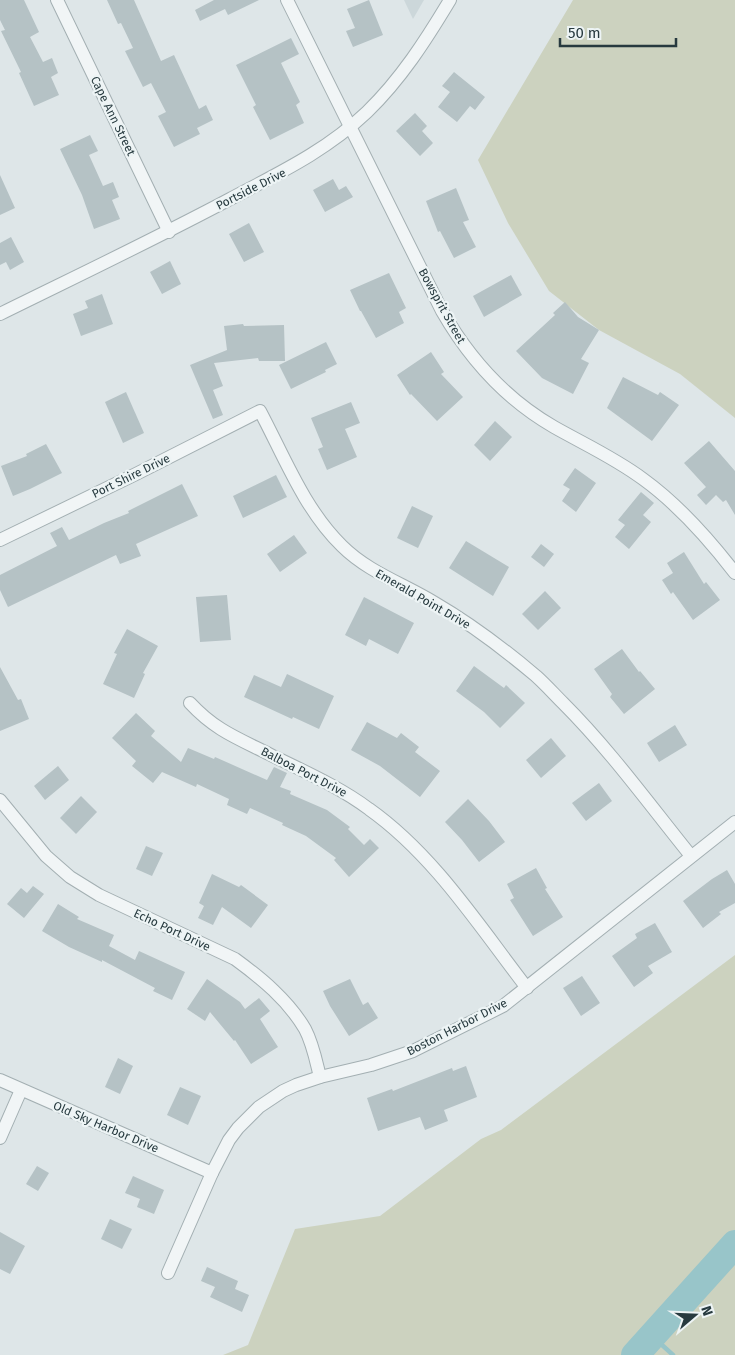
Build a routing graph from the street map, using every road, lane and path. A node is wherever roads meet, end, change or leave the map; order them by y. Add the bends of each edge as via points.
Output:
1 (57, 0) edge
2 (287, 0) edge
3 (450, 0) edge
4 (350, 126) junction
5 (169, 232) junction
6 (0, 314) edge
7 (260, 410) joint
8 (0, 540) edge
9 (735, 573) edge
10 (190, 703) dead end
11 (0, 800) edge
12 (735, 822) edge
13 (691, 856) junction
14 (527, 988) junction
15 (320, 1077) junction
16 (0, 1080) edge
17 (22, 1090) junction
18 (0, 1138) edge
19 (212, 1173) junction
20 (168, 1273) dead end

1 - 5 street, Cape Ann Street
2 - 4 street, Bowsprit Street
3 - 4 street, Portside Drive via 423,46 403,72
4 - 5 street, Portside Drive via 296,165
4 - 9 street, Bowsprit Street via 442,311 482,368 552,426 642,478 703,533
5 - 6 street, Portside Drive
7 - 8 street, Port Shire Drive
7 - 13 street, Emerald Point Drive via 307,501 329,533 374,570 435,603 488,638 538,678 625,770
10 - 14 street, Balboa Port Drive via 223,731 334,786 402,835 432,865
11 - 15 street, Echo Port Drive via 46,856 70,876 99,895 235,959 251,970 281,998 305,1030
12 - 13 street, Boston Harbor Drive
13 - 14 street, Boston Harbor Drive
14 - 15 street, Boston Harbor Drive via 503,1006 414,1051
15 - 19 street, Boston Harbor Drive via 283,1091 259,1107 238,1128
16 - 17 street, Old Sky Harbor Drive
17 - 18 street
17 - 19 street, Old Sky Harbor Drive
19 - 20 street, Boston Harbor Drive

